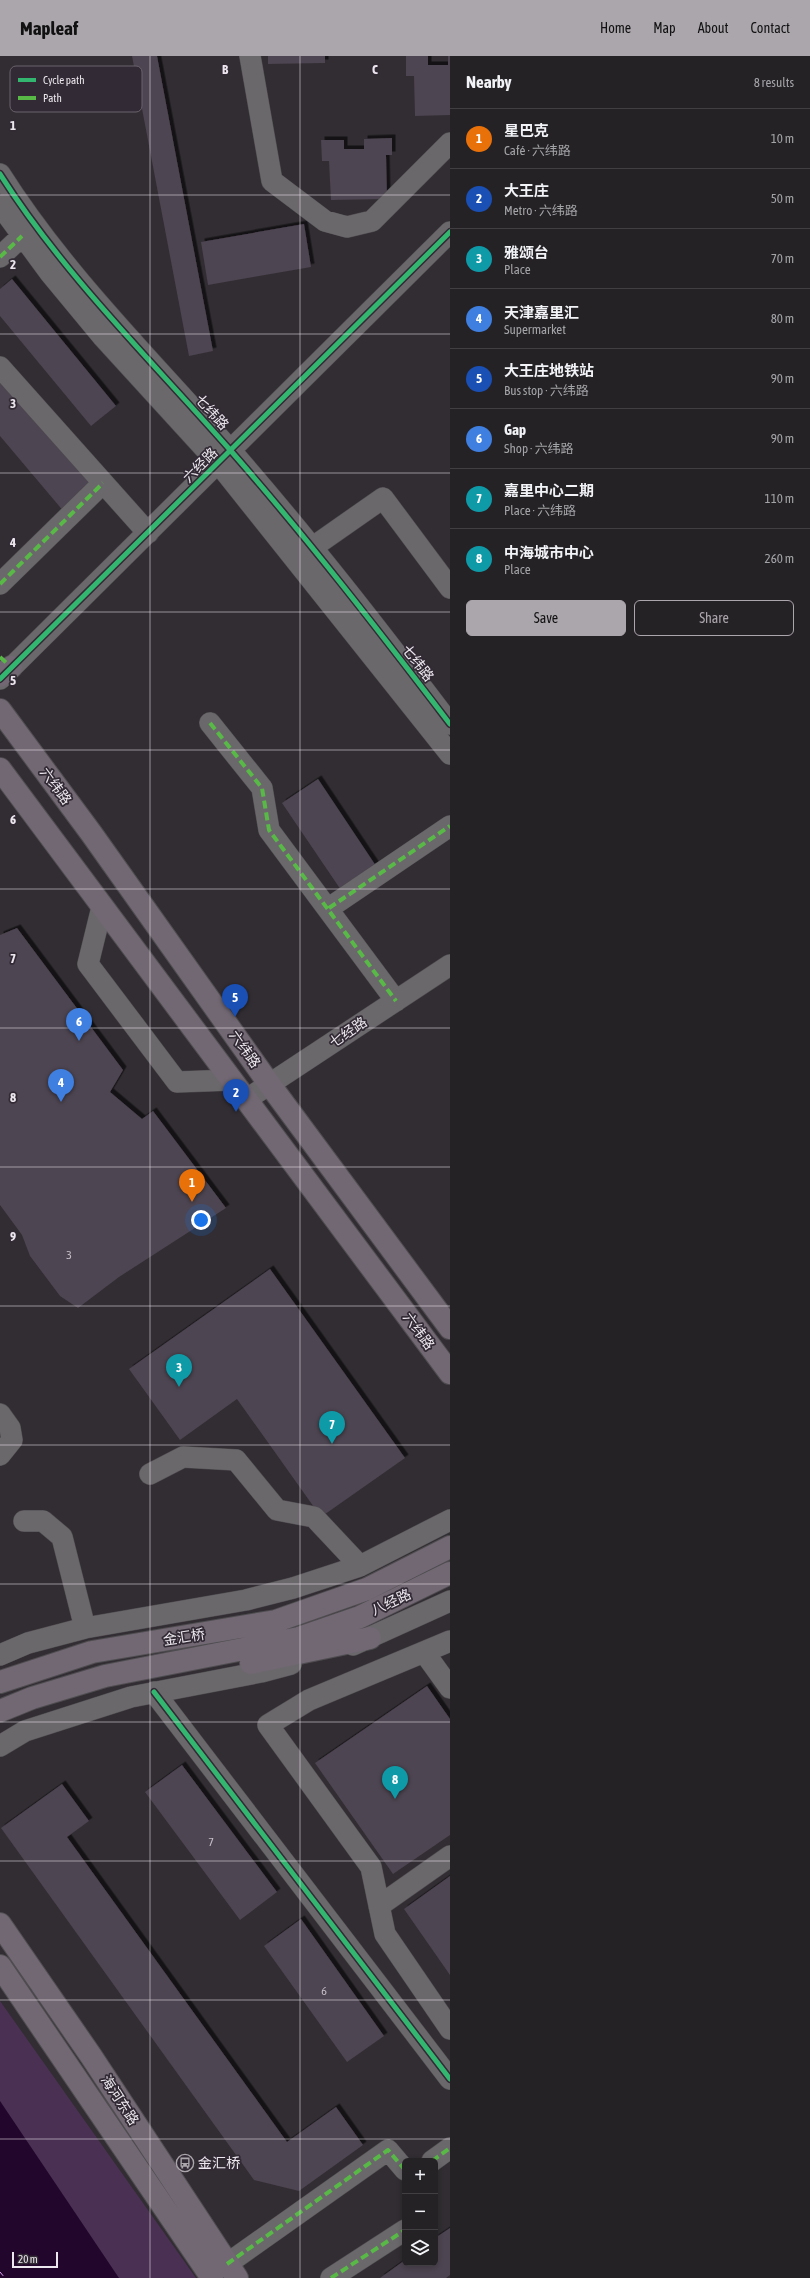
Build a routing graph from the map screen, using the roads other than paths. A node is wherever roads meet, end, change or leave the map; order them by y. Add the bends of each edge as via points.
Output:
1 (250, 56) edge
2 (450, 143) edge
3 (0, 174) edge
4 (0, 205) edge
5 (450, 232) edge
6 (22, 236) junction
7 (0, 257) edge
8 (0, 367) edge
9 (221, 458) junction
10 (103, 483) junction
11 (148, 533) junction
12 (313, 547) junction
13 (0, 584) edge
14 (450, 588) edge
15 (3, 670) edge
16 (0, 710) edge
17 (210, 722) dead end
18 (450, 724) edge
19 (450, 754) edge
20 (0, 769) edge
21 (450, 826) edge
22 (102, 907) junction
23 (329, 908) junction
24 (450, 965) edge
25 (396, 1001) junction
26 (232, 1080) junction
27 (270, 1085) junction
28 (247, 1099) junction
29 (450, 1328) edge
30 (450, 1373) edge
31 (0, 1414) edge
32 (0, 1455) edge
33 (150, 1474) dead end
34 (450, 1520) edge
35 (24, 1521) dead end
36 (450, 1547) edge
37 (360, 1566) junction
38 (450, 1573) edge
39 (367, 1589) joint
40 (450, 1601) edge
41 (85, 1628) junction
42 (333, 1636) junction
43 (370, 1638) junction
44 (0, 1640) edge
45 (450, 1641) edge
46 (28, 1643) junction
47 (424, 1652) junction
48 (0, 1655) edge
49 (0, 1682) edge
50 (450, 1688) edge
51 (154, 1692) junction
52 (0, 1711) edge
53 (0, 1746) edge
54 (450, 1856) edge
55 (379, 1906) junction
56 (0, 1924) edge
57 (0, 1966) edge
58 (450, 2029) edge
59 (450, 2079) edge
60 (450, 2148) edge
61 (436, 2158) edge
62 (402, 2166) edge
63 (402, 2232) edge
64 (225, 2273) edge
65 (331, 2278) edge

1 - 2 street via 272,181 325,221 347,227 372,221
3 - 9 street, 七纬路 via 73,274 211,429
4 - 6 street, 七纬路
5 - 9 street, 六经路
6 - 7 street
6 - 9 street, 七纬路 via 103,337
8 - 10 street
9 - 11 street, 六经路
9 - 12 street, 七纬路
9 - 19 street, 七纬路
10 - 11 street
10 - 13 street
11 - 15 street, 六经路
12 - 14 street via 383,498
12 - 18 street, 七纬路
16 - 27 main road, 六纬路
17 - 23 street via 262,788 269,830
20 - 22 main road, 六纬路
21 - 23 street
22 - 26 main road, 六纬路
22 - 26 street via 88,964 177,1082
23 - 25 street
24 - 25 street, 七经路
25 - 27 street, 七经路
26 - 28 main road, 六纬路
27 - 28 street, 七经路
27 - 29 main road, 六纬路
28 - 30 main road, 六纬路
31 - 32 street via 10,1428 12,1440
33 - 37 street via 183,1457 236,1460 277,1510 314,1517
34 - 37 street
35 - 41 street via 43,1521 62,1537
36 - 39 main road, 八经路
37 - 41 street via 246,1600
38 - 42 main road, 八经路
39 - 49 main road, 金汇桥 via 276,1621 92,1652
40 - 43 street
41 - 46 street
42 - 43 main road
42 - 52 main road, 金汇桥 via 272,1644 105,1676 32,1698
43 - 51 street via 328,1655 261,1672
44 - 46 street
45 - 47 street
46 - 48 street
47 - 50 street
47 - 55 street via 309,1700 268,1725 371,1867
51 - 53 street via 25,1731
51 - 59 street
54 - 55 street
55 - 58 street via 385,1934
56 - 64 main road, 海河东路 via 91,2056
57 - 64 main road, 海河东路
60 - 61 street
62 - 64 street via 388,2150
63 - 65 street

